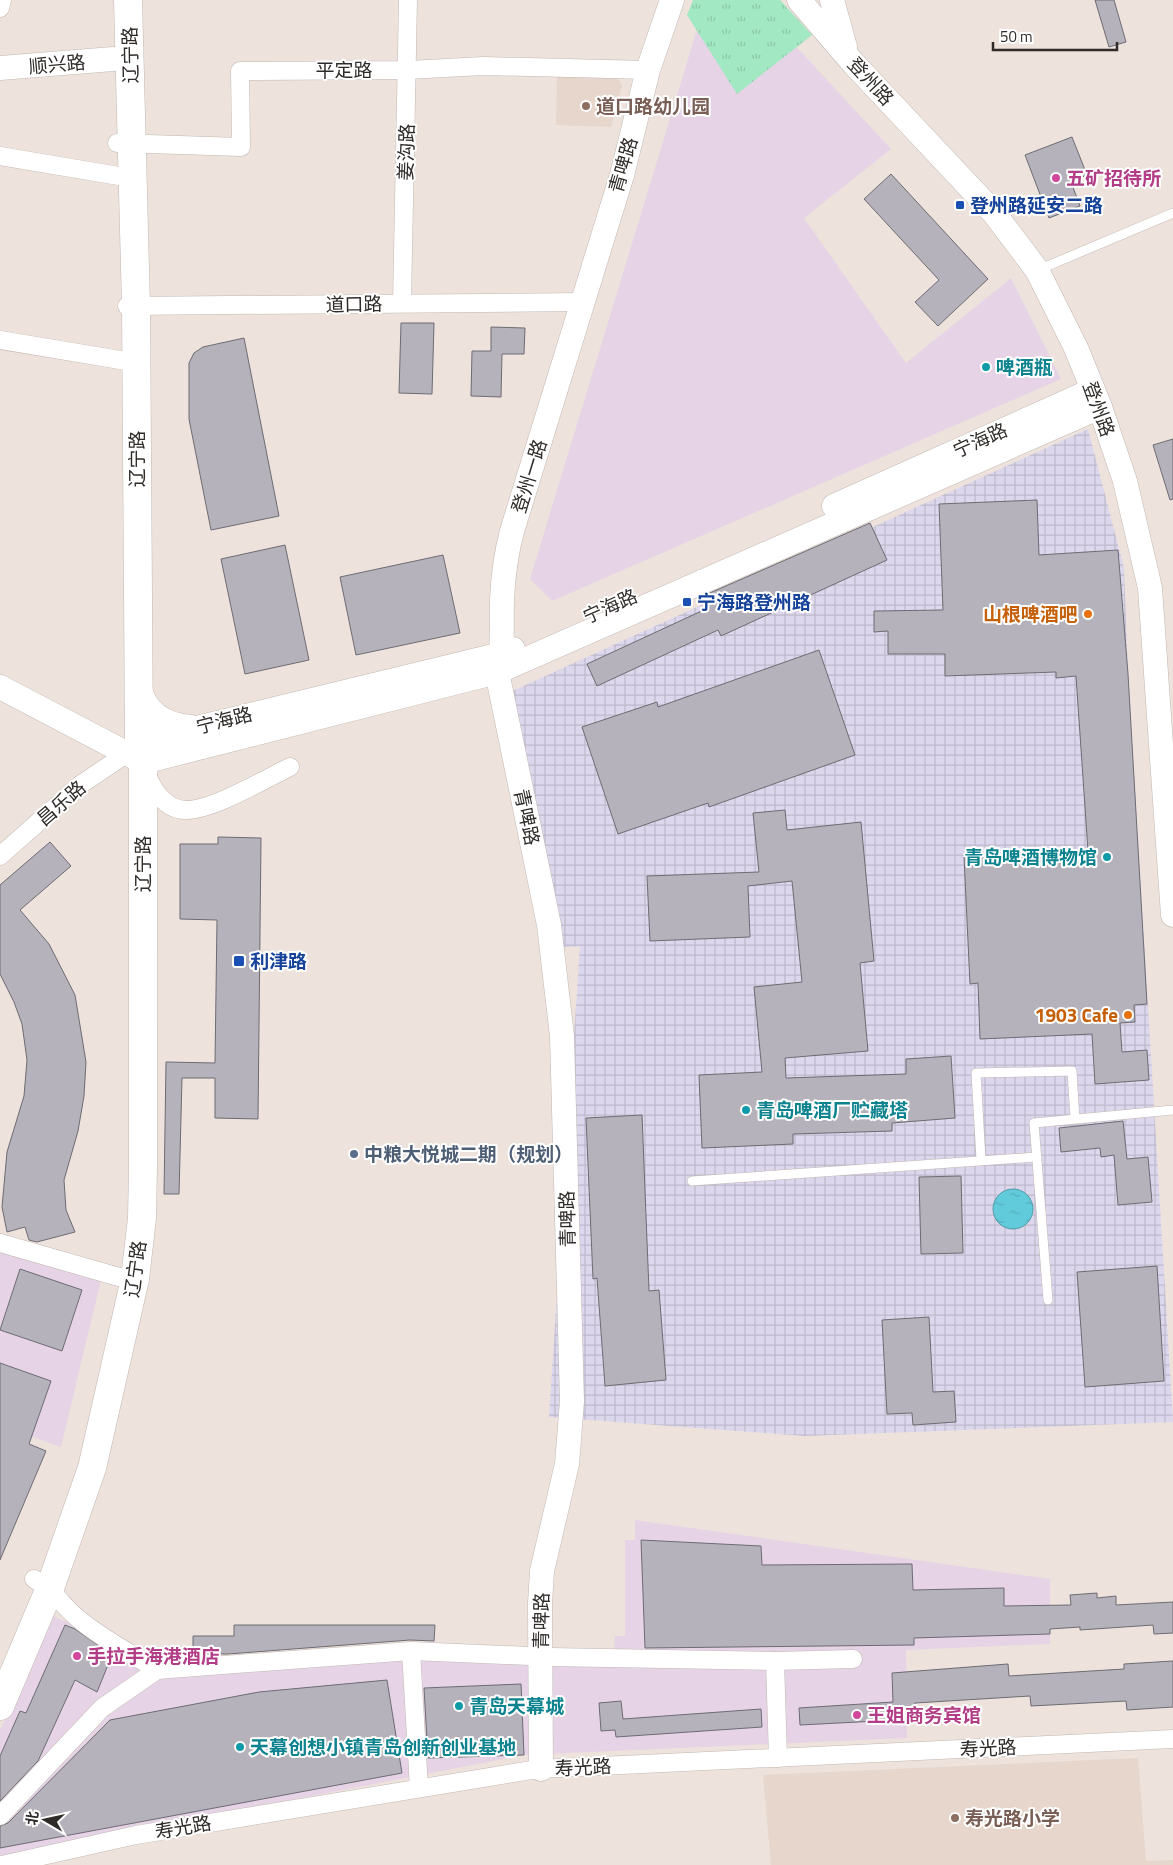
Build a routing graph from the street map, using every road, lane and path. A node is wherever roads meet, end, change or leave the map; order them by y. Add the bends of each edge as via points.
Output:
1 (2, 0) edge
2 (113, 0) edge
3 (128, 0) edge
4 (408, 0) edge
5 (672, 0) edge
6 (799, 0) edge
7 (832, 0) edge
8 (0, 8) edge
9 (113, 59) junction
10 (854, 64) junction
11 (0, 68) edge
12 (408, 70) junction
13 (648, 70) junction
14 (124, 144) junction
15 (0, 156) edge
16 (119, 176) junction
17 (1173, 213) edge
18 (1038, 270) junction
19 (582, 302) junction
20 (402, 303) junction
21 (131, 306) junction
22 (0, 340) edge
23 (126, 361) junction
24 (1096, 399) junction
25 (500, 663) junction
26 (138, 682) junction
27 (0, 687) edge
28 (195, 727) junction
29 (136, 752) junction
30 (290, 767) dead end
31 (0, 856) edge
32 (1173, 914) edge
33 (1173, 1110) edge
34 (1075, 1119) junction
35 (1037, 1157) junction
36 (981, 1160) junction
37 (692, 1181) dead end
38 (0, 1243) edge
39 (119, 1277) junction
40 (1048, 1300) dead end
41 (42, 1584) junction
42 (411, 1651) junction
43 (530, 1656) dead end
44 (550, 1657) dead end
45 (853, 1660) dead end
46 (7, 1661) edge
47 (775, 1661) junction
48 (156, 1670) junction
49 (0, 1706) edge
50 (1173, 1739) edge
51 (778, 1758) junction
52 (541, 1769) junction
53 (419, 1788) junction
54 (0, 1816) edge
55 (2, 1865) edge

1 - 8 street
2 - 9 main road, 辽宁路
3 - 14 main road, 辽宁路
4 - 12 street, 姜沟路
5 - 13 street, 青啤路
6 - 10 street, 登州路
7 - 10 street via 843,44
9 - 11 street, 顺兴路
9 - 14 main road, 辽宁路
10 - 18 street, 登州路 via 976,193
12 - 13 street, 平定路 via 483,66
12 - 14 street, 平定路 via 240,70 241,147
12 - 20 street, 姜沟路
13 - 19 street, 青啤路 via 622,175
14 - 16 main road, 辽宁路
14 - 21 main road, 辽宁路
15 - 16 street
16 - 21 main road, 辽宁路
17 - 18 lane
18 - 24 street, 登州路 via 1076,348
19 - 20 street, 道口路
19 - 25 street, 登州一路 via 506,553
20 - 21 street, 道口路
21 - 23 main road, 辽宁路
21 - 26 main road, 辽宁路
22 - 23 street
23 - 29 main road, 辽宁路
24 - 25 street, 宁海路
24 - 32 street, 登州路 via 1125,481 1150,588
25 - 28 street, 宁海路
25 - 29 street, 宁海路
25 - 52 street, 青啤路 via 549,925 562,1036 572,1401 567,1464 542,1571
26 - 28 street via 142,698 161,719 174,725
26 - 29 main road, 辽宁路
27 - 29 street
28 - 29 street, 宁海路
29 - 30 street via 150,785 167,804 185,810 222,801
29 - 31 street, 昌乐路 via 80,785
29 - 39 main road, 辽宁路 via 127,1168
29 - 41 main road, 辽宁路 via 142,1218 135,1279 92,1468
33 - 34 lane
34 - 35 lane via 1034,1123
34 - 36 lane via 1072,1071 976,1073
35 - 36 lane
35 - 40 lane
36 - 37 lane
38 - 39 street
39 - 41 main road, 辽宁路 via 75,1463
41 - 46 main road, 辽宁路
41 - 48 street via 75,1615
42 - 43 street
42 - 48 street
42 - 53 street
44 - 47 street
45 - 47 street
46 - 49 main road, 辽宁路
47 - 51 street
48 - 54 street via 102,1708
50 - 51 street, 寿光路
51 - 52 street, 寿光路
52 - 53 street, 寿光路
53 - 55 street, 寿光路 via 136,1835

